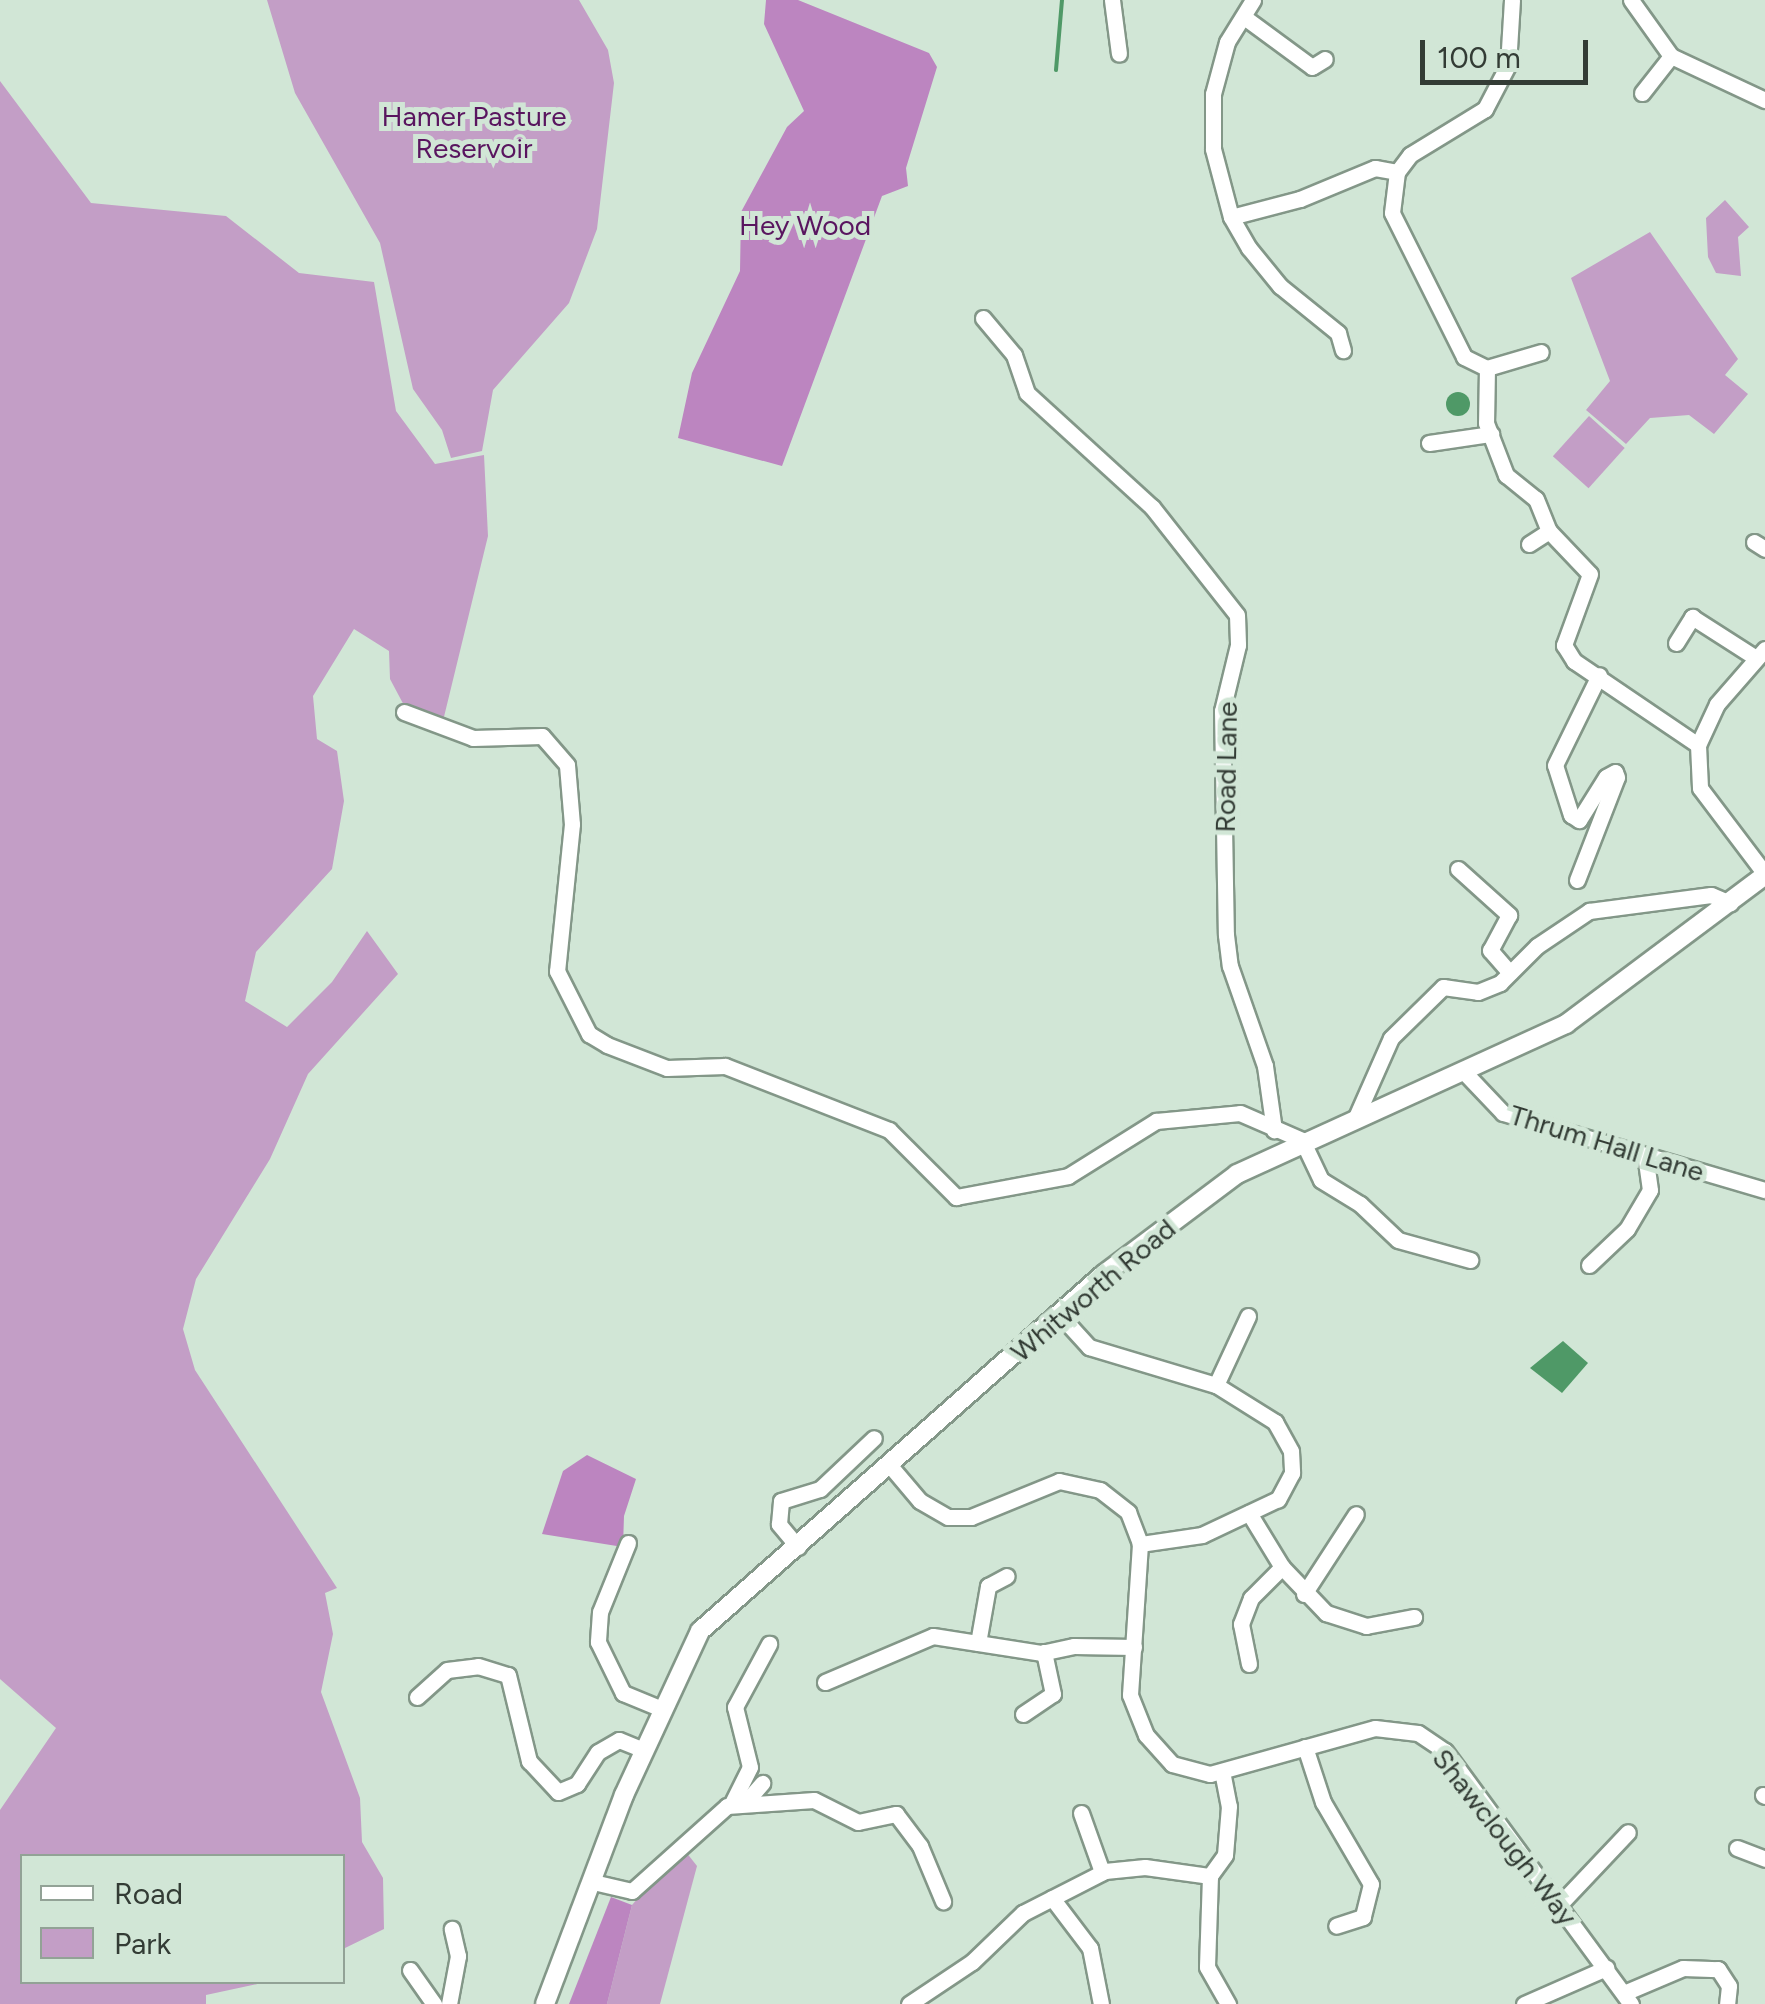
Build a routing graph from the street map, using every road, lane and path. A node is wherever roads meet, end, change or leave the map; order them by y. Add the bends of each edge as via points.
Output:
1 (1112, 0) edge
2 (1253, 0) edge
3 (1512, 0) edge
4 (1631, 0) edge
5 (1244, 16) junction
6 (1119, 54) dead end
7 (1671, 56) junction
8 (1325, 59) dead end
9 (1642, 93) dead end
10 (1765, 100) edge
11 (1397, 172) junction
12 (1232, 217) junction
13 (982, 318) dead end
14 (1343, 350) dead end
15 (1542, 352) dead end
16 (1487, 368) junction
17 (1490, 434) junction
18 (1428, 443) dead end
19 (1548, 531) junction
20 (1529, 544) dead end
21 (1676, 643) dead end
22 (1760, 653) edge
23 (1599, 675) junction
24 (404, 712) dead end
25 (1698, 745) junction
26 (1458, 869) dead end
27 (1765, 875) edge
28 (1577, 880) dead end
29 (1730, 903) junction
30 (1510, 973) junction
31 (1465, 1073) junction
32 (1356, 1117) junction
33 (1274, 1130) junction
34 (1302, 1140) junction
35 (1645, 1156) junction
36 (1765, 1190) edge
37 (1470, 1260) dead end
38 (1589, 1265) dead end
39 (1059, 1314) junction
40 (1247, 1315) dead end
41 (1216, 1385) junction
42 (874, 1438) dead end
43 (892, 1468) junction
44 (1249, 1513) junction
45 (1356, 1514) dead end
46 (628, 1543) dead end
47 (1140, 1544) junction
48 (798, 1547) junction
49 (1282, 1567) junction
50 (1007, 1576) dead end
51 (1304, 1594) junction
52 (1414, 1617) dead end
53 (768, 1644) dead end
54 (978, 1644) junction
55 (1134, 1647) junction
56 (1044, 1652) junction
57 (1249, 1664) dead end
58 (825, 1682) dead end
59 (418, 1697) dead end
60 (662, 1709) junction
61 (1023, 1714) dead end
62 (1305, 1747) junction
63 (644, 1750) junction
64 (1222, 1771) junction
65 (762, 1783) dead end
66 (738, 1805) junction
67 (1080, 1814) dead end
68 (1628, 1832) dead end
69 (1737, 1848) dead end
70 (1765, 1859) edge
71 (1102, 1872) junction
72 (1210, 1876) junction
73 (592, 1882) junction
74 (1052, 1898) junction
75 (943, 1902) dead end
76 (1560, 1905) junction
77 (1336, 1926) dead end
78 (452, 1929) dead end
79 (1606, 1968) junction
80 (410, 1970) dead end
81 (1628, 1999) edge
82 (434, 2004) edge
83 (449, 2004) edge
84 (545, 2004) edge
85 (909, 2004) edge
86 (1101, 2004) edge
87 (1228, 2004) edge
88 (1524, 2004) edge
89 (1727, 2004) edge

1 - 6 street
2 - 5 street
3 - 11 street via 1508,65 1485,109 1410,155
4 - 7 street
5 - 8 street via 1312,68
5 - 12 street via 1227,42 1214,94 1214,148
7 - 9 street
7 - 10 street
11 - 12 street via 1375,168 1300,199
11 - 16 street via 1392,213 1464,357
12 - 14 street via 1280,286 1338,333
13 - 33 street, Road Lane via 1014,356 1027,392 1152,507 1238,615 1222,711 1226,934 1230,966 1265,1066
15 - 16 street
16 - 17 street
17 - 18 street
17 - 19 street via 1506,475 1539,504
19 - 20 street
19 - 23 street via 1590,574 1564,645 1574,662
21 - 22 street via 1692,617
22 - 25 street via 1717,704
23 - 25 street
23 - 28 street via 1555,765 1571,815 1579,820 1606,778 1617,776
24 - 33 street via 474,738 542,736 567,765 572,824 557,971 589,1034 607,1045 667,1068 725,1066 889,1130 956,1196 1068,1176 1156,1121 1240,1113
25 - 27 street via 1700,788
26 - 30 street via 1509,915 1490,950
27 - 29 main road, Whitworth Road
29 - 30 street via 1711,895 1590,911
29 - 31 main road, Whitworth Road via 1566,1024
30 - 32 street via 1478,992 1443,987 1397,1030
31 - 32 main road, Whitworth Road
31 - 35 street, Thrum Hall Lane via 1503,1114
32 - 34 main road, Whitworth Road
33 - 34 street
34 - 37 street via 1321,1180 1360,1204 1398,1240
34 - 39 main road, Whitworth Road via 1236,1174
35 - 36 street, Thrum Hall Lane
35 - 38 street via 1650,1190 1627,1229
39 - 41 street via 1089,1347
39 - 43 main road, Whitworth Road via 921,1433
40 - 41 street
41 - 44 street via 1275,1422 1291,1451 1292,1473 1278,1499
42 - 48 street via 820,1489 781,1501 778,1524
43 - 47 street via 920,1501 948,1516 970,1517 1059,1481 1100,1490 1128,1512
43 - 48 main road, Whitworth Road
44 - 47 street via 1202,1535
44 - 49 street
45 - 51 street
46 - 60 street via 600,1612 598,1642 623,1693
47 - 55 street, Shawclough Way
48 - 60 main road, Whitworth Road via 700,1631
49 - 51 street
49 - 57 street via 1251,1598 1241,1624
50 - 54 street via 988,1586
51 - 52 street via 1326,1614 1366,1626
53 - 66 street via 735,1707 750,1766
54 - 56 street
54 - 58 street via 933,1636
55 - 56 street
55 - 64 street, Shawclough Way via 1130,1695 1146,1735 1172,1764
56 - 61 street via 1052,1694
59 - 63 street via 447,1670 478,1666 508,1676 529,1762 558,1792 578,1784 598,1752 619,1740
60 - 63 main road, Whitworth Road
62 - 64 street, Shawclough Way
62 - 76 street, Shawclough Way via 1375,1728 1418,1733 1446,1751
62 - 77 street via 1323,1802 1371,1884 1363,1917
63 - 73 main road, Whitworth Road
64 - 72 street via 1225,1855
65 - 66 street
66 - 73 street via 680,1842 632,1891
66 - 75 street via 819,1800 858,1822 896,1814 920,1846
67 - 71 street
68 - 76 street
69 - 70 street
71 - 72 street via 1145,1867
71 - 74 street
72 - 87 street via 1208,1967
73 - 84 main road, Whitworth Road
74 - 85 street via 1023,1913 972,1962
74 - 86 street via 1090,1948
76 - 79 street, Shawclough Way
78 - 83 street via 458,1956
79 - 81 street, Shawclough Way
79 - 88 street
80 - 82 street
81 - 89 street via 1683,1968 1718,1970 1729,1986

